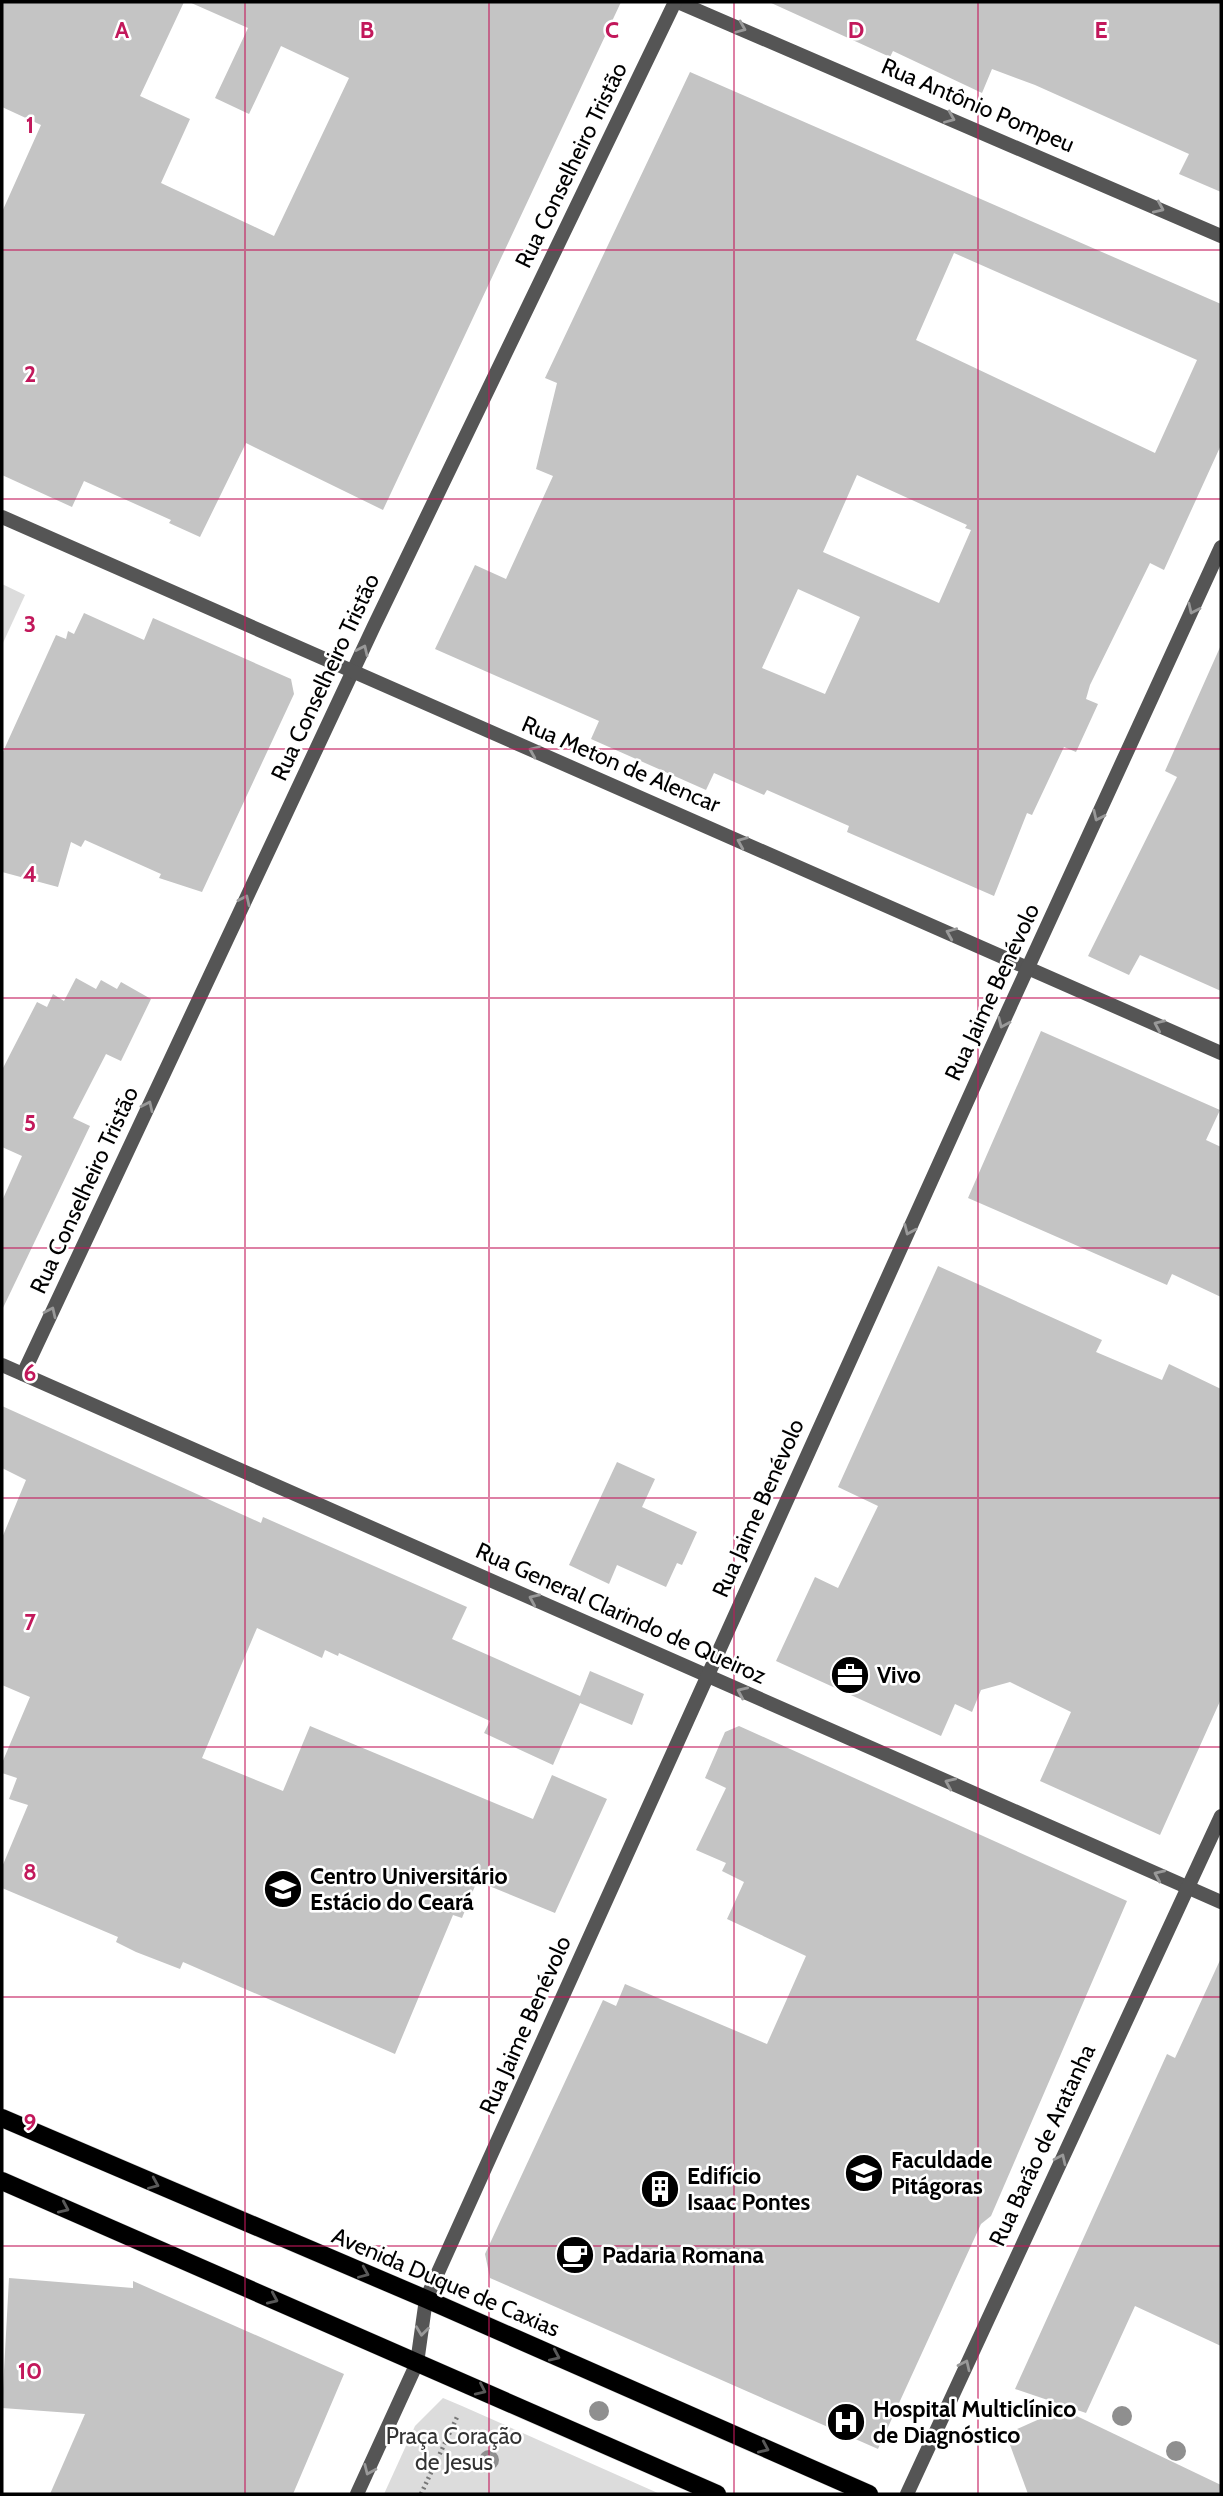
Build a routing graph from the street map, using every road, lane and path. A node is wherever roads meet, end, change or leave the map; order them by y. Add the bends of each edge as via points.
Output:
1 (676, 2) edge
2 (1221, 236) edge
3 (2, 517) edge
4 (1221, 547) edge
5 (352, 672) junction
6 (1028, 967) junction
7 (1221, 1053) edge
8 (2, 1365) edge
9 (23, 1374) junction
10 (707, 1676) junction
11 (1221, 1816) edge
12 (1189, 1888) junction
13 (1221, 1902) edge
14 (2, 2118) edge
15 (2, 2181) edge
16 (426, 2299) junction
17 (417, 2363) junction
18 (470, 2385) junction
19 (357, 2494) edge
20 (421, 2494) edge
21 (716, 2494) edge
22 (869, 2494) edge
23 (907, 2494) edge

1 -> 2 street, Rua Antônio Pompeu
5 -> 1 street, Rua Conselheiro Tristão
3 - 5 street, Rua Meton de Alencar
4 -> 6 street, Rua Jaime Benévolo
6 -> 5 street, Rua Meton de Alencar
9 -> 5 street, Rua Conselheiro Tristão
7 -> 6 street, Rua Meton de Alencar
6 -> 10 street, Rua Jaime Benévolo
8 - 9 street, Rua General Clarindo de Queiroz
10 -> 9 street, Rua General Clarindo de Queiroz
12 -> 10 street, Rua General Clarindo de Queiroz
10 - 16 street, Rua Jaime Benévolo
11 - 12 street, Rua Barão de Aratanha
12 - 13 street, Rua General Clarindo de Queiroz
23 -> 12 street, Rua Barão de Aratanha
14 -> 16 main road, Avenida Duque de Caxias
15 -> 17 main road
16 -> 17 street, Rua Jaime Benévolo
16 -> 22 main road, Avenida Duque de Caxias
17 - 18 main road
17 -> 19 street, Rua Jaime Benévolo
18 - 20 path
18 -> 21 main road

